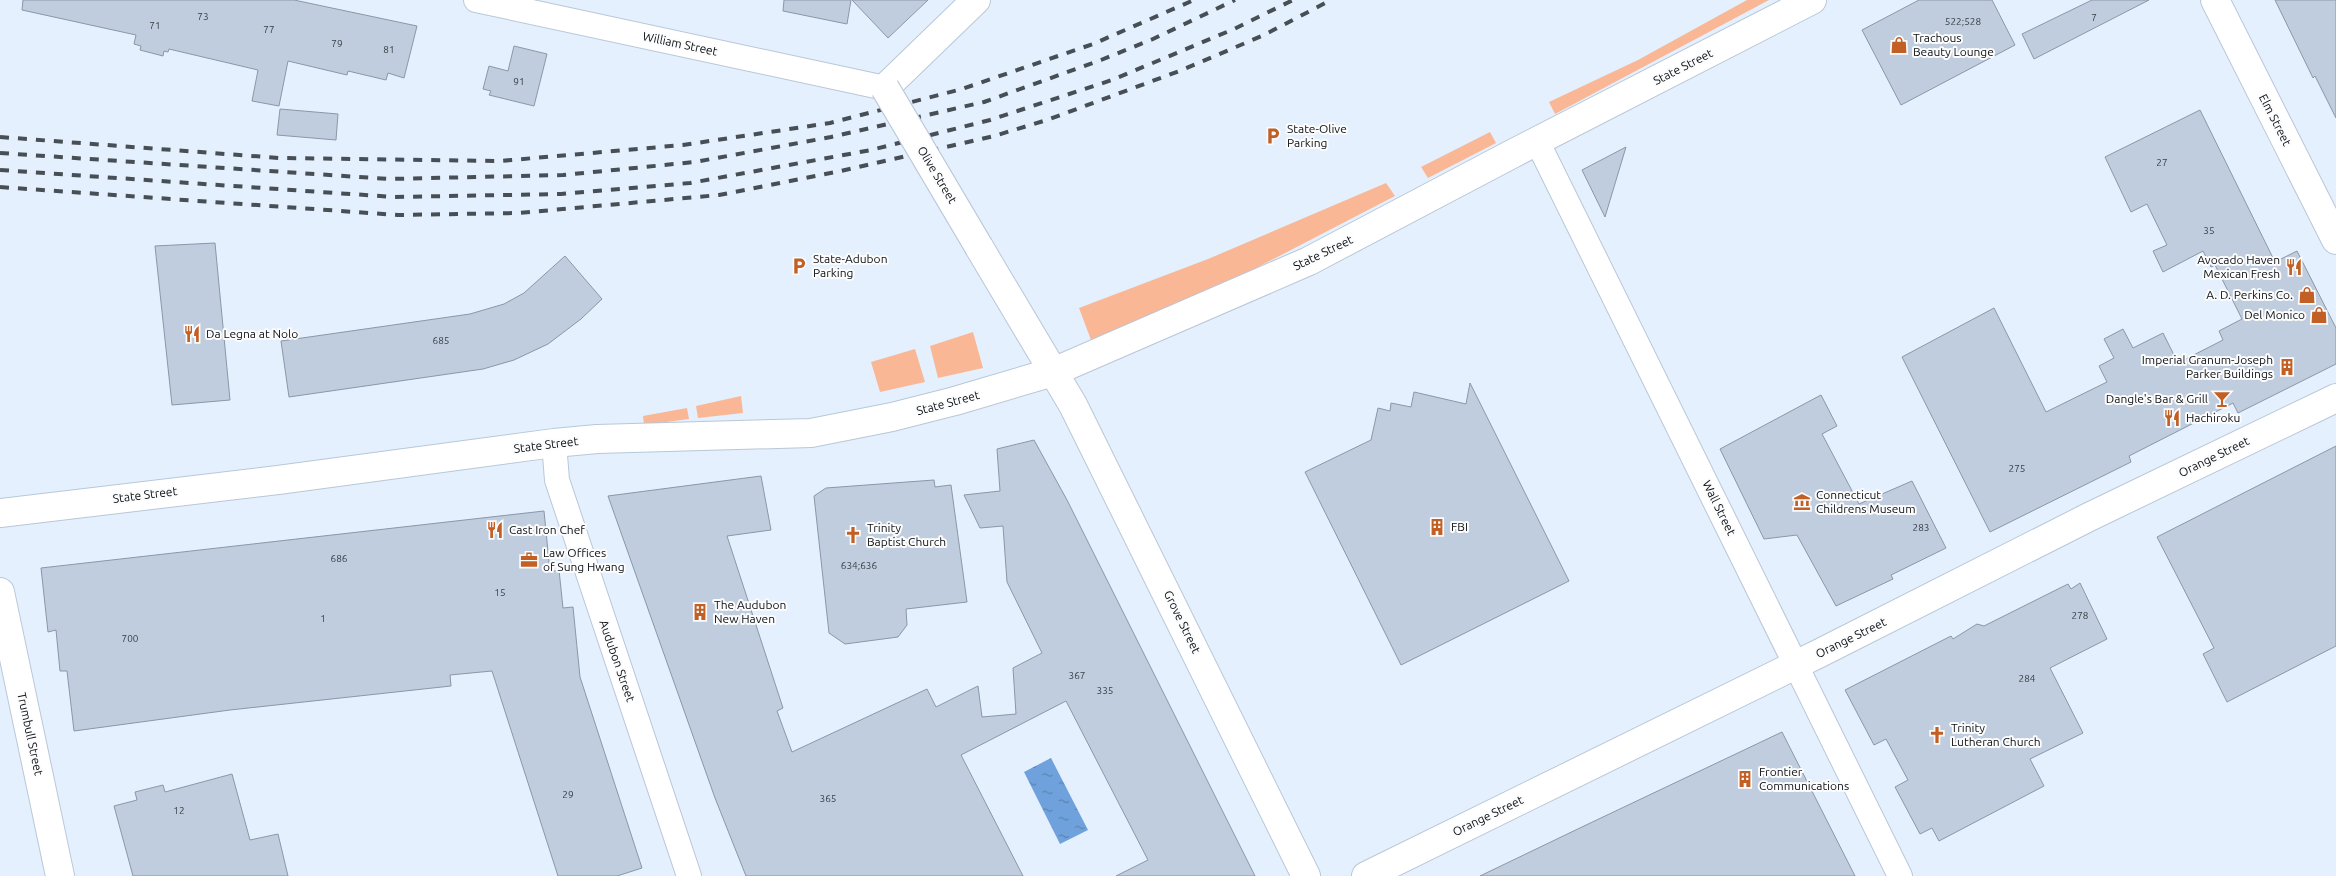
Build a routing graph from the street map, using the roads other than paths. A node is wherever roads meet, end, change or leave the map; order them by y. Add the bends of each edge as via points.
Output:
1 (476, 0) edge
2 (976, 0) edge
3 (1812, 0) edge
4 (2215, 0) edge
5 (885, 88) junction
6 (1537, 141) junction
7 (2336, 240) edge
8 (1053, 372) junction
9 (2336, 398) edge
10 (554, 443) junction
11 (0, 514) edge
12 (0, 592) edge
13 (1796, 665) junction
14 (60, 876) edge
15 (689, 876) edge
16 (1306, 876) edge
17 (1366, 876) edge
18 (1900, 876) edge

1 - 5 street, William Street
2 - 5 main road
3 - 6 main road, State Street
4 - 7 main road, Elm Street
5 - 8 main road, Olive Street, bridge
6 - 8 main road, State Street via 1309,261
6 - 13 street, Wall Street
8 - 10 main road, State Street via 937,406 811,433
8 - 16 main road, Grove Street via 1147,550
9 - 13 main road, Orange Street via 2084,519
10 - 11 main road, State Street
10 - 15 street, Audubon Street via 556,480
12 - 14 main road, Trumbull Street
13 - 17 main road, Orange Street
13 - 18 street, Wall Street

